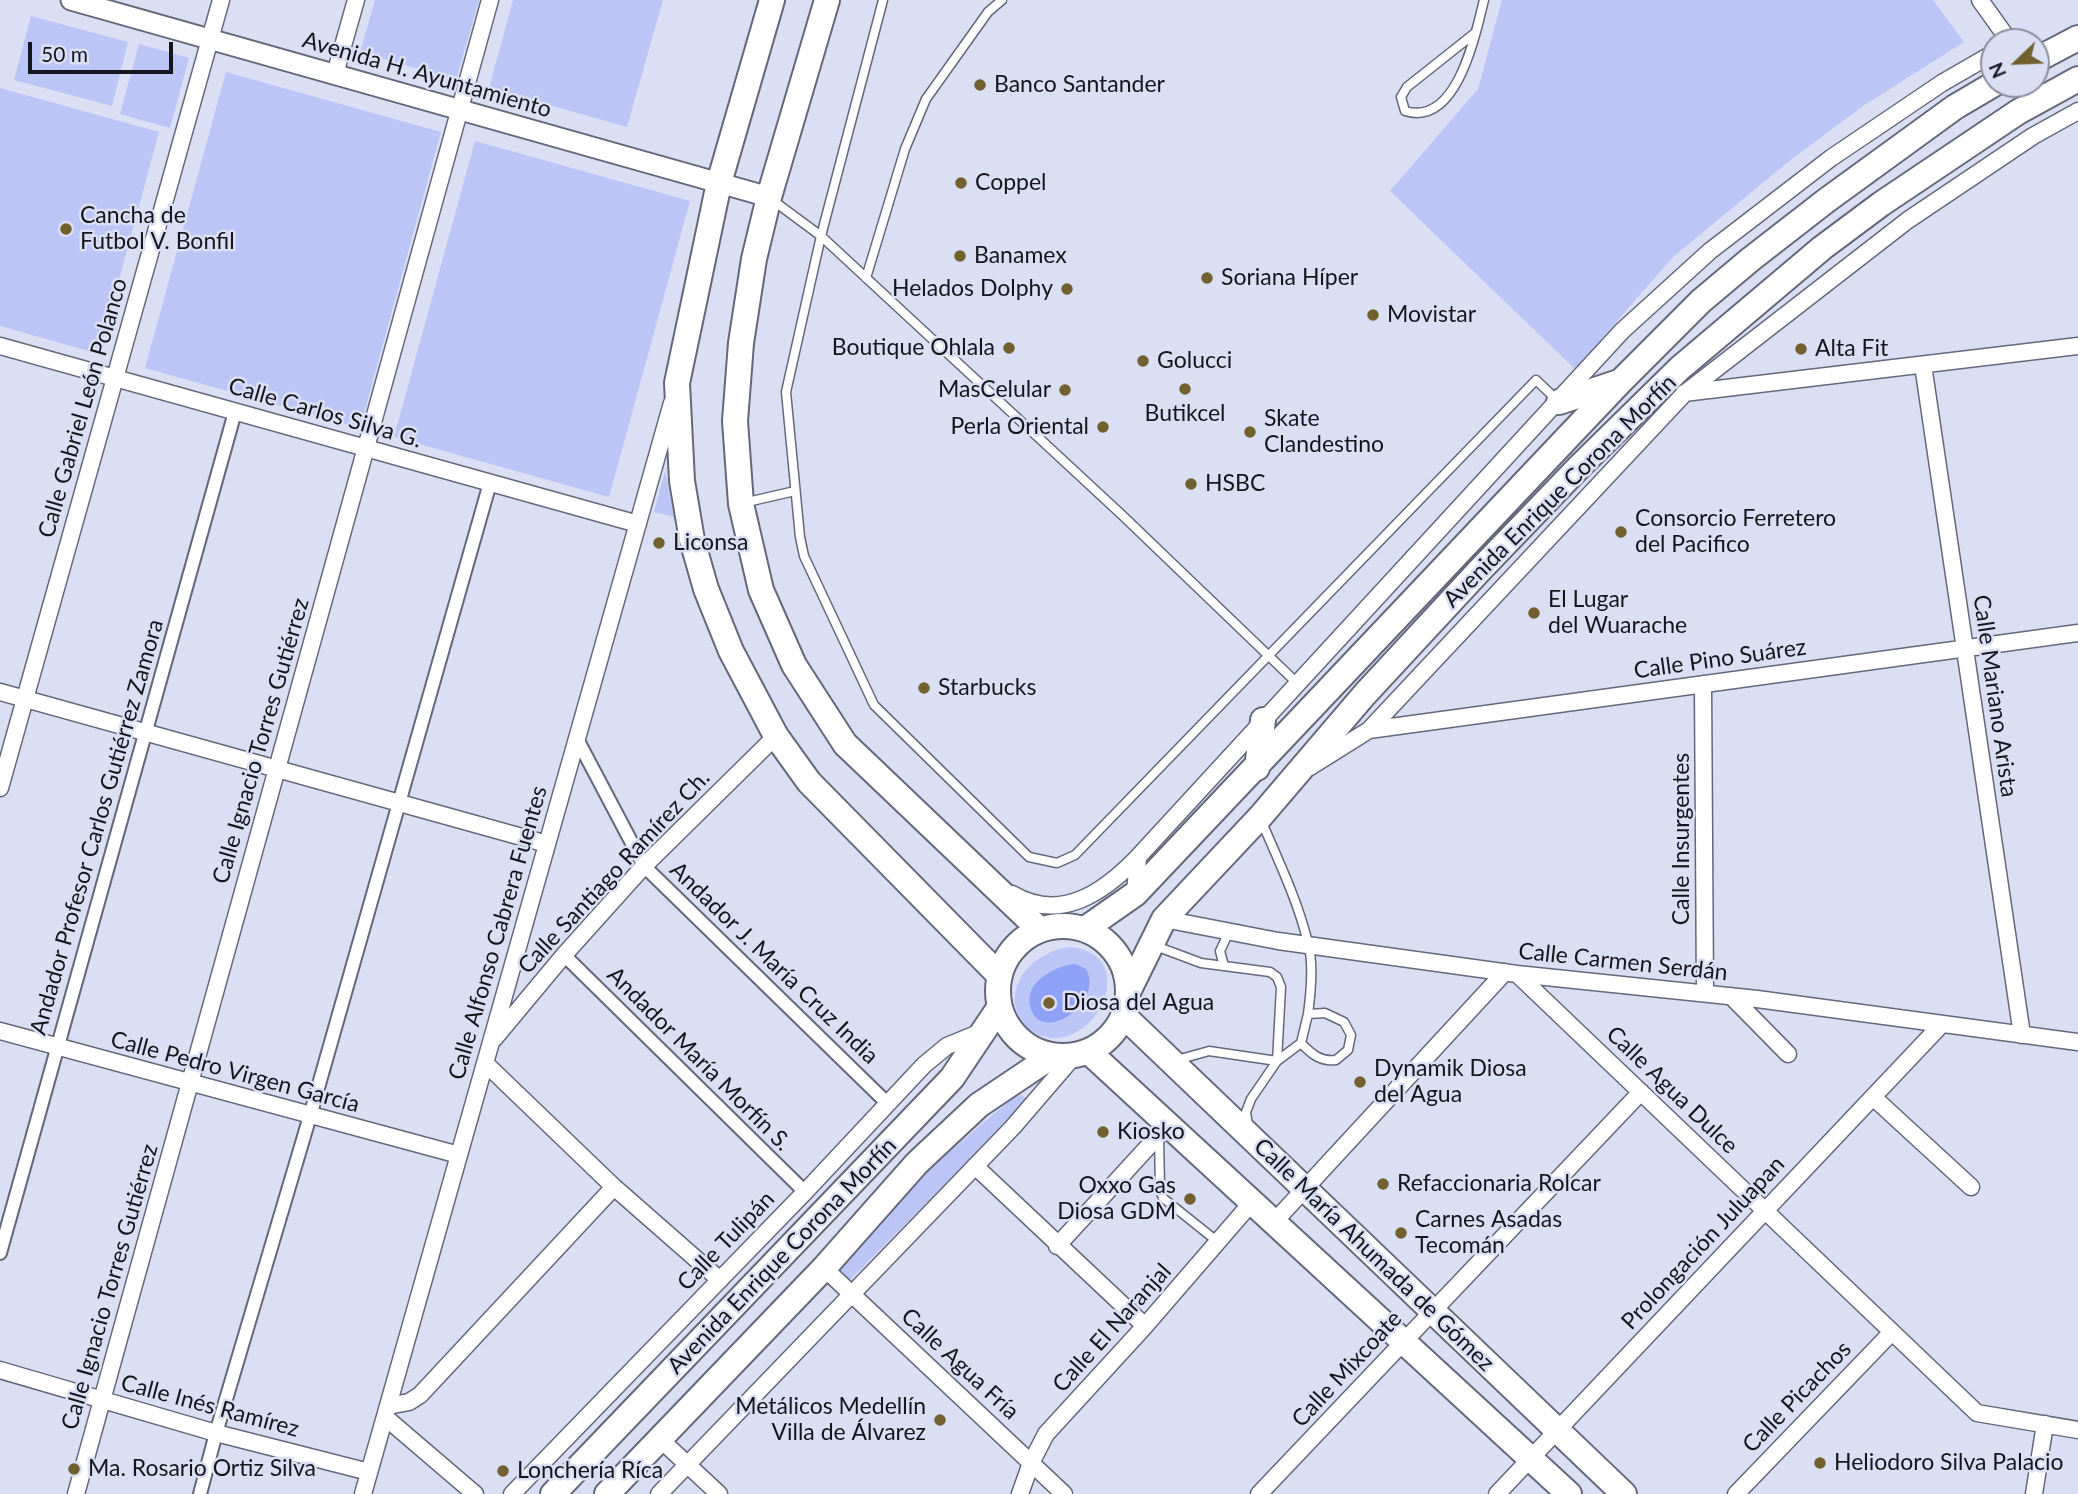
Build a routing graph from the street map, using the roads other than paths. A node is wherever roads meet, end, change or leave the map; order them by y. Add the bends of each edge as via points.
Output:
1 (71, 0) edge
2 (221, 0) edge
3 (356, 0) edge
4 (491, 0) edge
5 (772, 0) edge
6 (827, 0) edge
7 (883, 0) edge
8 (1002, 0) edge
9 (1484, 0) edge
10 (1980, 0) edge
11 (2000, 28) edge
12 (1475, 33) junction
13 (2078, 37) edge
14 (210, 39) junction
15 (2050, 52) edge
16 (1980, 61) edge
17 (335, 74) junction
18 (2078, 79) edge
19 (1980, 92) edge
20 (460, 111) junction
21 (2078, 111) edge
22 (719, 183) junction
23 (769, 197) junction
24 (821, 236) junction
25 (866, 278) junction
26 (0, 346) edge
27 (2078, 346) edge
28 (1923, 365) junction
29 (115, 378) junction
30 (1619, 382) junction
31 (677, 383) junction
32 (1685, 393) junction
33 (1651, 397) junction
34 (1559, 402) junction
35 (235, 412) junction
36 (366, 448) junction
37 (490, 483) junction
38 (795, 491) junction
39 (741, 504) junction
40 (638, 524) junction
41 (2078, 633) edge
42 (1965, 648) junction
43 (1269, 654) junction
44 (1297, 682) junction
45 (1703, 684) junction
46 (0, 692) edge
47 (25, 699) junction
48 (1263, 720) junction
49 (1368, 730) junction
50 (145, 732) junction
51 (775, 736) junction
52 (577, 739) junction
53 (1257, 768) junction
54 (277, 769) junction
55 (1296, 776) junction
56 (0, 788) edge
57 (399, 803) junction
58 (1260, 817) junction
59 (547, 844) junction
60 (1138, 857) junction
61 (644, 866) junction
62 (973, 868) junction
63 (1135, 894) junction
64 (1164, 919) junction
65 (1039, 929) junction
66 (1085, 929) junction
67 (1229, 932) junction
68 (1150, 944) junction
69 (1309, 945) junction
70 (564, 955) junction
71 (1224, 966) junction
72 (1511, 973) junction
73 (999, 975) junction
74 (1128, 992) junction
75 (1705, 993) junction
76 (1731, 996) junction
77 (999, 1008) junction
78 (1308, 1014) junction
79 (1124, 1016) junction
80 (1942, 1024) junction
81 (0, 1031) edge
82 (981, 1031) junction
83 (2022, 1035) junction
84 (2078, 1042) edge
85 (1301, 1043) junction
86 (491, 1044) junction
87 (57, 1048) junction
88 (1788, 1054) dead end
89 (1072, 1055) junction
90 (1277, 1060) junction
91 (1171, 1061) junction
92 (485, 1063) junction
93 (191, 1081) junction
94 (1641, 1092) junction
95 (1873, 1097) junction
96 (887, 1103) junction
97 (310, 1116) junction
98 (1164, 1129) junction
99 (1249, 1135) junction
100 (459, 1155) junction
101 (975, 1166) junction
102 (614, 1187) junction
103 (1971, 1187) dead end
104 (1305, 1188) junction
105 (805, 1192) junction
106 (1253, 1201) junction
107 (1765, 1211) junction
108 (1275, 1221) junction
109 (1218, 1242) junction
110 (1057, 1246) junction
111 (0, 1253) edge
112 (824, 1268) junction
113 (720, 1280) junction
114 (853, 1294) junction
115 (1432, 1312) junction
116 (1145, 1326) junction
117 (1892, 1332) junction
118 (1405, 1340) junction
119 (0, 1370) edge
120 (102, 1400) junction
121 (386, 1411) junction
122 (2045, 1424) junction
123 (1558, 1430) junction
124 (2078, 1430) edge
125 (216, 1433) junction
126 (660, 1438) junction
127 (1531, 1458) junction
128 (1031, 1463) junction
129 (687, 1464) junction
130 (369, 1472) junction
131 (1265, 1488) edge
132 (76, 1494) edge
133 (200, 1494) edge
134 (363, 1494) edge
135 (475, 1494) edge
136 (512, 1494) edge
137 (553, 1494) edge
138 (607, 1494) edge
139 (659, 1494) edge
140 (719, 1494) edge
141 (1020, 1494) edge
142 (1064, 1494) edge
143 (1283, 1494) edge
144 (1497, 1494) edge
145 (1569, 1494) edge
146 (1624, 1494) edge
147 (1736, 1494) edge
148 (2034, 1494) edge

1 - 14 street, Avenida H. Ayuntamiento
2 - 14 street, Calle Gabriel León Polanco
3 - 17 street
4 - 20 street, Calle Ignacio Torres Gutiérrez
5 - 22 main road
6 - 23 main road
7 - 24 lane
8 - 25 lane via 988,12 926,99 905,149
9 - 12 lane
10 - 11 street
12 - 12 lane via 1459,81 1437,108 1419,115 1405,111 1401,97 1407,86
13 - 15 main road
14 - 17 street, Avenida H. Ayuntamiento
14 - 29 street, Calle Gabriel León Polanco
16 - 34 street via 1831,158 1710,251 1622,331
17 - 20 street, Avenida H. Ayuntamiento
18 - 33 main road, Avenida Enrique Corona Morfín via 2018,112 1881,204 1822,248
19 - 30 main road, Avenida Enrique Corona Morfín via 1751,260
20 - 22 street, Avenida H. Ayuntamiento
20 - 36 street, Calle Ignacio Torres Gutiérrez
21 - 32 street via 1908,220
22 - 23 street, Avenida H. Ayuntamiento
22 - 31 main road
23 - 24 lane
23 - 39 main road via 741,343 734,421
24 - 25 lane
24 - 38 lane via 786,393
25 - 43 lane
26 - 29 street, Calle Carlos Silva G.
27 - 28 street
28 - 32 street
28 - 42 street, Calle Mariano Arista
29 - 35 street, Calle Carlos Silva G.
29 - 47 street, Calle Gabriel León Polanco
30 - 34 main road
30 - 53 main road, Avenida Enrique Corona Morfín
31 - 40 street, Calle Alfonso Cabrera Fuentes
31 - 51 main road via 682,481 692,540 731,651
32 - 33 street
32 - 49 street
33 - 55 main road, Avenida Enrique Corona Morfín via 1479,570
34 - 43 lane via 1536,380
34 - 44 street
35 - 36 street, Calle Carlos Silva G.
35 - 50 street, Andador Profesor Carlos Gutiérrez Zamora
36 - 37 street, Calle Carlos Silva G.
36 - 54 street, Calle Ignacio Torres Gutiérrez
37 - 40 street, Calle Carlos Silva G.
37 - 57 street
38 - 39 lane
38 - 43 lane via 804,556 874,705 1030,857 1057,863 1075,855
39 - 62 main road via 761,590 794,665 845,744
40 - 52 street, Calle Alfonso Cabrera Fuentes
41 - 42 street, Calle Pino Suárez
42 - 45 street, Calle Pino Suárez
42 - 83 street, Calle Mariano Arista
43 - 44 lane
44 - 48 street
45 - 49 street, Calle Pino Suárez
45 - 75 street, Calle Insurgentes
46 - 47 street
47 - 50 street
47 - 56 street, Calle Gabriel León Polanco
48 - 53 main road
48 - 60 street
49 - 55 street
50 - 54 street
50 - 87 street, Andador Profesor Carlos Gutiérrez Zamora
51 - 61 street, Calle Santiago Ramírez Ch.
51 - 73 main road via 809,782
52 - 59 street, Calle Alfonso Cabrera Fuentes
52 - 61 street, Andador J. María Cruz India
53 - 63 main road, Avenida Enrique Corona Morfín
54 - 57 street
54 - 93 street, Calle Ignacio Torres Gutiérrez
55 - 58 main road, Avenida Enrique Corona Morfín
57 - 59 street
57 - 97 street
58 - 64 main road, Avenida Enrique Corona Morfín
58 - 69 lane
59 - 86 street, Calle Alfonso Cabrera Fuentes
60 - 62 street via 1095,894 1051,905 1029,903
60 - 63 street
61 - 70 street, Calle Santiago Ramírez Ch.
61 - 96 street, Andador J. María Cruz India
62 - 65 main road
63 - 66 main road, Avenida Enrique Corona Morfín
64 - 67 street, Calle Carmen Serdán
64 - 68 main road, Avenida Enrique Corona Morfín
65 - 66 main road via 1070,925
65 - 73 main road via 1007,956
66 - 74 main road, Avenida Enrique Corona Morfín via 1116,953 1126,972
67 - 69 street, Calle Carmen Serdán
67 - 71 lane via 1220,951
68 - 71 lane via 1201,963
68 - 74 main road, Avenida Enrique Corona Morfín
69 - 72 street, Calle Carmen Serdán
69 - 78 lane
70 - 86 street, Calle Santiago Ramírez Ch.
70 - 105 street, Andador María Morfín S.
71 - 90 lane via 1277,977 1281,987
72 - 75 street, Calle Carmen Serdán
72 - 94 street, Calle Agua Dulce
72 - 104 street
73 - 77 main road
74 - 79 main road, Avenida Enrique Corona Morfín
75 - 76 street, Calle Carmen Serdán
76 - 80 street, Calle Carmen Serdán
76 - 88 street
77 - 82 main road, Avenida Enrique Corona Morfín
77 - 89 main road via 1019,1040 1034,1050
78 - 85 lane
78 - 85 lane via 1325,1013 1344,1022 1351,1043 1343,1056 1329,1061 1312,1055
79 - 89 main road, Avenida Enrique Corona Morfín via 1104,1043
79 - 91 main road, Calle María Ahumada de Gómez
80 - 83 street, Calle Carmen Serdán
80 - 95 street, Prolongación Juluapan
81 - 87 street, Calle Pedro Virgen García
82 - 96 street, Calle Tulipán via 947,1046
82 - 137 main road, Avenida Enrique Corona Morfín via 933,1098
83 - 84 street, Calle Carmen Serdán
85 - 90 lane
86 - 92 street, Calle Alfonso Cabrera Fuentes
87 - 93 street, Calle Pedro Virgen García
87 - 111 street, Andador Profesor Carlos Gutiérrez Zamora
89 - 98 main road, Calle María Ahumada de Gómez
89 - 101 street, Avenida Enrique Corona Morfín
89 - 112 main road, Avenida Enrique Corona Morfín via 970,1114 917,1163
90 - 91 lane via 1209,1051
90 - 99 lane via 1246,1112
91 - 99 main road, Calle María Ahumada de Gómez
92 - 100 street, Calle Alfonso Cabrera Fuentes
92 - 102 street
93 - 97 street, Calle Pedro Virgen García
93 - 120 street, Calle Ignacio Torres Gutiérrez
94 - 107 street, Calle Agua Dulce
94 - 115 street, Calle Mixcoate
95 - 103 street
95 - 107 street, Prolongación Juluapan
96 - 105 street, Calle Tulipán
97 - 100 street, Calle Pedro Virgen García
97 - 125 street
98 - 106 main road, Calle María Ahumada de Gómez
98 - 109 lane via 1163,1198
98 - 110 street
99 - 104 main road, Calle María Ahumada de Gómez
100 - 121 street, Calle Alfonso Cabrera Fuentes
101 - 110 street
101 - 114 street, Avenida Enrique Corona Morfín
102 - 113 street
102 - 121 street via 420,1395
104 - 108 street
104 - 115 main road, Calle María Ahumada de Gómez
105 - 113 street, Calle Tulipán
106 - 108 main road, Calle María Ahumada de Gómez
106 - 109 street, Calle El Naranjal
107 - 117 street, Calle Agua Dulce
107 - 123 street, Prolongación Juluapan
108 - 118 main road, Calle María Ahumada de Gómez
109 - 116 street, Calle El Naranjal
110 - 116 street
112 - 114 street, Calle Agua Fría
112 - 126 main road, Avenida Enrique Corona Morfín
113 - 136 street, Calle Tulipán
114 - 128 street, Calle Agua Fría
114 - 129 street, Avenida Enrique Corona Morfín
115 - 118 street, Calle Mixcoate
115 - 123 main road, Calle María Ahumada de Gómez
116 - 128 street, Calle El Naranjal via 1046,1434
117 - 122 street, Calle Agua Dulce via 1977,1413
117 - 147 street, Calle Picachos
118 - 127 main road, Calle María Ahumada de Gómez
118 - 131 street, Calle Mixcoate
119 - 120 street, Calle Inés Ramírez
120 - 125 street, Calle Inés Ramírez
120 - 132 street, Calle Ignacio Torres Gutiérrez
121 - 130 street, Calle Alfonso Cabrera Fuentes
121 - 135 street
122 - 124 street
122 - 148 street
123 - 127 street, Prolongación Juluapan
123 - 146 main road, Calle María Ahumada de Gómez
125 - 130 street, Calle Inés Ramírez
125 - 133 street
126 - 129 street
126 - 138 main road, Avenida Enrique Corona Morfín
127 - 144 street, Prolongación Juluapan
127 - 145 main road, Calle María Ahumada de Gómez
128 - 141 street, Calle El Naranjal
128 - 142 street, Calle Agua Fría
129 - 139 street, Avenida Enrique Corona Morfín
129 - 140 street
130 - 134 street, Calle Alfonso Cabrera Fuentes
131 - 143 street

